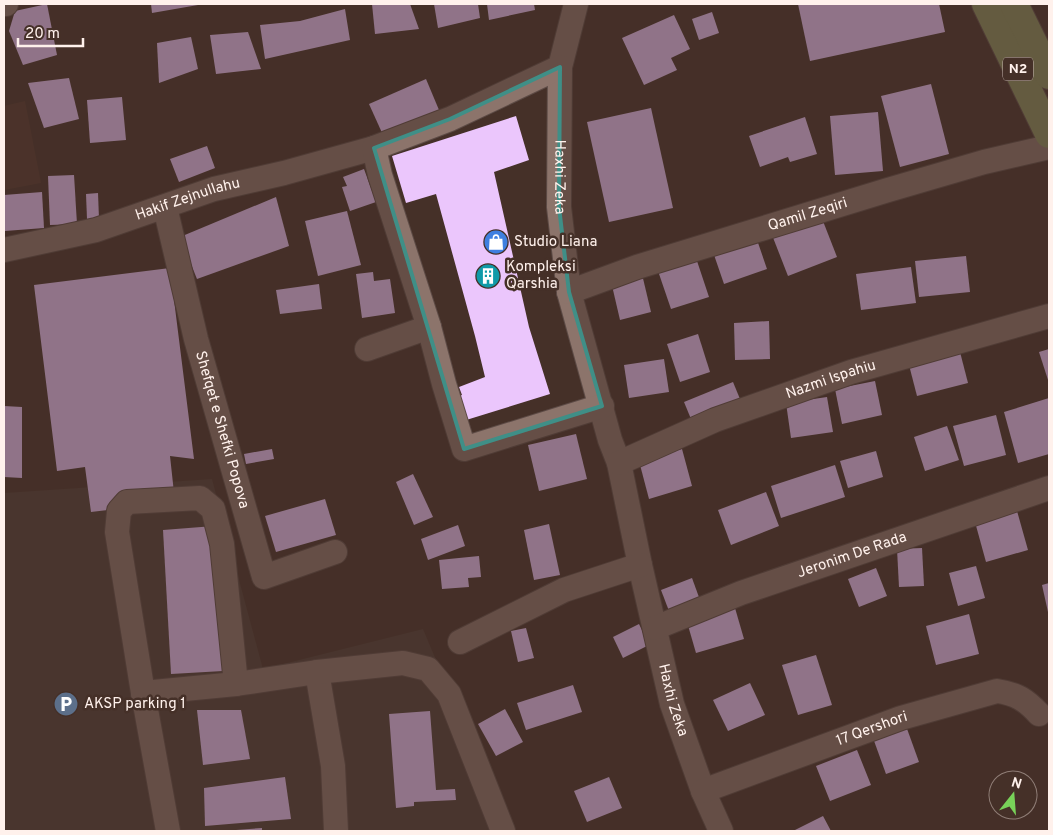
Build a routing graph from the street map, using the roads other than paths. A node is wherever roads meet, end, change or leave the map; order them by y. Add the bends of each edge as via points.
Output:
1 (576, 4) edge
2 (986, 4) edge
3 (1014, 4) edge
4 (560, 66) junction
5 (1049, 75) edge
6 (1049, 134) edge
7 (1049, 147) edge
8 (374, 148) junction
9 (165, 207) junction
10 (4, 250) edge
11 (569, 292) junction
12 (1049, 316) edge
13 (428, 327) junction
14 (367, 349) dead end
15 (602, 406) junction
16 (620, 462) junction
17 (1049, 488) edge
18 (336, 552) dead end
19 (640, 565) junction
20 (655, 628) junction
21 (460, 642) dead end
22 (317, 672) junction
23 (236, 684) junction
24 (143, 694) junction
25 (1039, 714) dead end
26 (703, 791) junction
27 (168, 831) edge
28 (336, 831) edge
29 (503, 831) edge
30 (721, 831) edge

1 - 4 street, Haxhi Zeka
2 - 6 main road, N2
3 - 5 main road, N2
4 - 8 street, Hakif Zejnullahu via 450,119
4 - 11 street, Haxhi Zeka via 559,207
7 - 11 street, Qamil Zeqiri via 888,190 637,267
8 - 9 street, Hakif Zejnullahu via 214,188
8 - 13 street
9 - 10 street, Hakif Zejnullahu via 96,230
9 - 18 street, Shefqet e Shefki Popova via 196,339 264,577
11 - 15 street, Haxhi Zeka
12 - 16 street, Nazmi Ispahiu via 851,372 714,420
13 - 14 street
13 - 15 street via 464,450
15 - 16 street, Haxhi Zeka via 610,440
16 - 19 street, Haxhi Zeka
17 - 20 street, Jeronim De Rada via 751,590
19 - 20 street, Haxhi Zeka
19 - 21 street via 564,590
20 - 26 street, Haxhi Zeka via 672,704
22 - 23 street
22 - 28 street via 333,766
22 - 29 street via 403,663 428,669 449,694
23 - 24 street
23 - 24 street via 222,544 213,509 200,498 127,502 119,511 117,532
24 - 27 street
25 - 26 street, 17 Qershori via 1013,694 997,691 901,718
26 - 30 street, Haxhi Zeka

